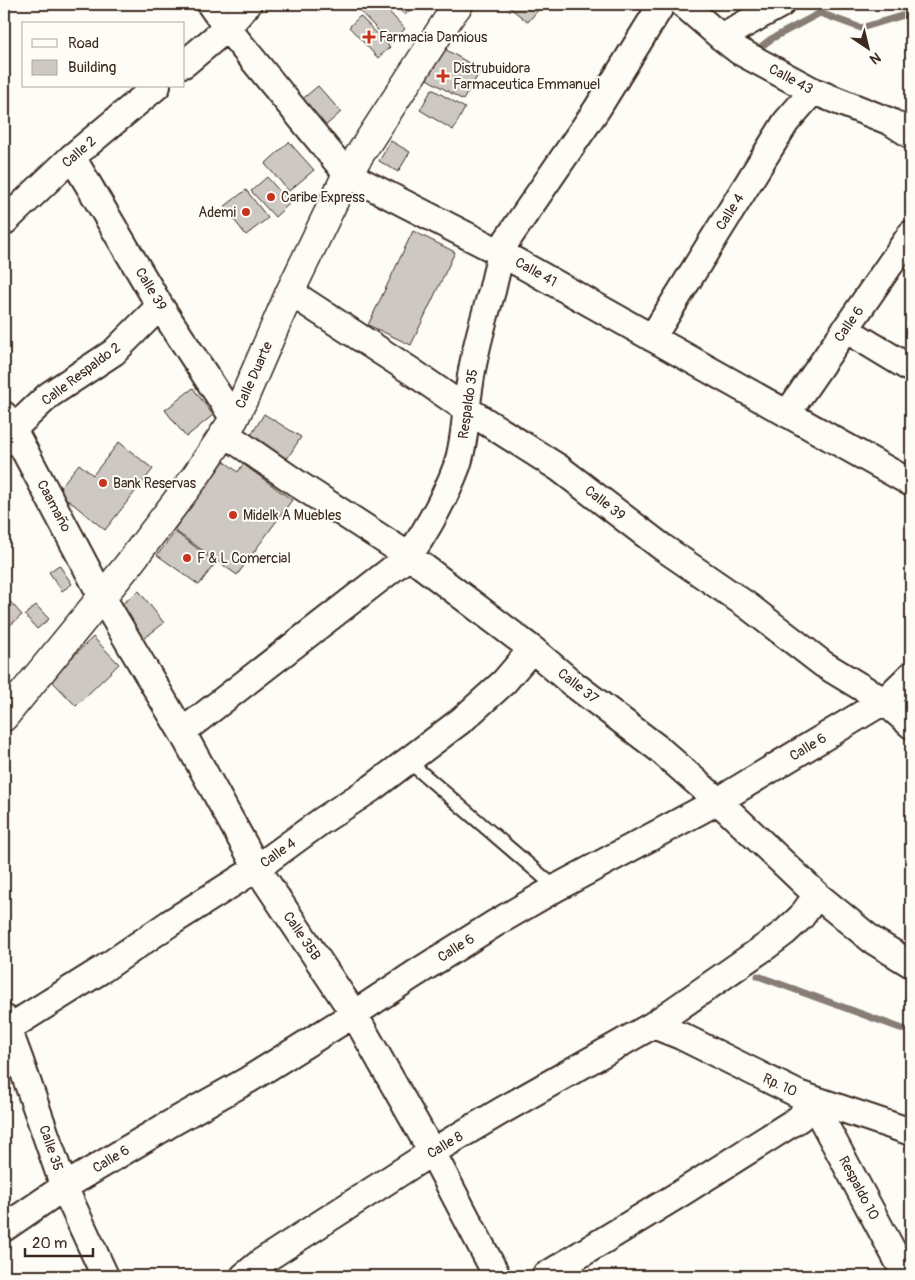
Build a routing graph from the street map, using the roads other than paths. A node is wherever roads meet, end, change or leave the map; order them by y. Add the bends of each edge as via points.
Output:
1 (210, 4) edge
2 (248, 4) edge
3 (459, 4) edge
4 (662, 4) edge
5 (683, 4) edge
6 (781, 4) edge
7 (227, 28) junction
8 (721, 37) junction
9 (185, 63) edge
10 (155, 88) edge
11 (813, 91) junction
12 (911, 135) edge
13 (72, 157) junction
14 (347, 174) junction
15 (4, 222) edge
16 (911, 234) edge
17 (501, 253) junction
18 (290, 292) junction
19 (160, 306) junction
20 (845, 330) junction
21 (652, 338) junction
22 (911, 369) edge
23 (466, 409) junction
24 (787, 414) junction
25 (229, 426) junction
26 (7, 429) edge
27 (911, 483) edge
28 (409, 556) junction
29 (102, 597) junction
30 (532, 649) junction
31 (911, 675) edge
32 (884, 701) junction
33 (4, 717) edge
34 (911, 725) edge
35 (182, 732) junction
36 (408, 761) junction
37 (718, 801) junction
38 (257, 868) junction
39 (556, 888) junction
40 (817, 895) junction
41 (911, 964) edge
42 (354, 1014) junction
43 (653, 1025) junction
44 (5, 1026) edge
45 (811, 1099) junction
46 (911, 1132) edge
47 (432, 1152) junction
48 (64, 1187) junction
49 (4, 1228) edge
50 (105, 1276) edge
51 (244, 1276) edge
52 (497, 1276) edge
53 (545, 1276) edge
54 (906, 1276) edge

1 - 7 street, Calle 41
2 - 7 street
3 - 14 street, Calle Duarte
4 - 17 street, Respaldo 35
5 - 8 street, Calle 43
6 - 8 street
7 - 9 street
7 - 14 street, Calle 41
8 - 11 street, Calle 43 via 739,51
10 - 13 street, Calle 2
11 - 12 street, Calle 43 via 891,122
11 - 21 street, Calle 4 via 786,122
13 - 15 street, Calle 2
13 - 19 street, Calle 39
14 - 17 street, Calle 41
14 - 18 street, Calle Duarte
16 - 20 street, Calle 6
17 - 21 street, Calle 41
17 - 23 street, Respaldo 35 via 480,333
18 - 23 street, Calle 39
18 - 25 street, Calle Duarte
19 - 25 street, Calle 39
19 - 26 street, Calle Respaldo 2 via 114,352 49,395
20 - 22 street
20 - 24 street, Calle 6
21 - 24 street, Calle 41
23 - 28 street, Respaldo 35 via 464,440 457,465 426,531
23 - 32 street, Calle 39 via 559,468 823,664
24 - 27 street, Calle 41
25 - 28 street, Calle 37 via 301,486
25 - 29 street, Calle Duarte via 195,477
26 - 29 street, Caamaño
28 - 30 street, Calle 37
28 - 35 street, Respaldo 35
29 - 33 street, Calle Duarte
29 - 35 street, Calle 35B
30 - 36 street, Calle 4 via 504,682 463,719
30 - 37 street, Calle 37 via 659,749
31 - 32 street, Calle 6
32 - 34 street, Calle 39
32 - 37 street, Calle 6
35 - 38 street, Calle 35B
36 - 38 street, Calle 4
36 - 39 lane
37 - 39 street, Calle 6
37 - 40 street, Calle 37
38 - 42 street, Calle 35B
38 - 44 street, Calle 4 via 102,969
39 - 42 street, Calle 6
40 - 41 street, Calle 37 via 872,940
40 - 43 street, Calle 8 via 785,932
42 - 47 street, Calle 35B
42 - 48 street, Calle 6
43 - 45 street, Rp. 10
43 - 47 street, Calle 8
44 - 48 street, Calle 35
45 - 46 street, Rp. 10
45 - 53 street via 800,1118
45 - 54 street, Respaldo 10
47 - 51 street, Calle 8
47 - 52 street, Calle 35B
48 - 49 street, Calle 6
48 - 50 street, Calle 35

